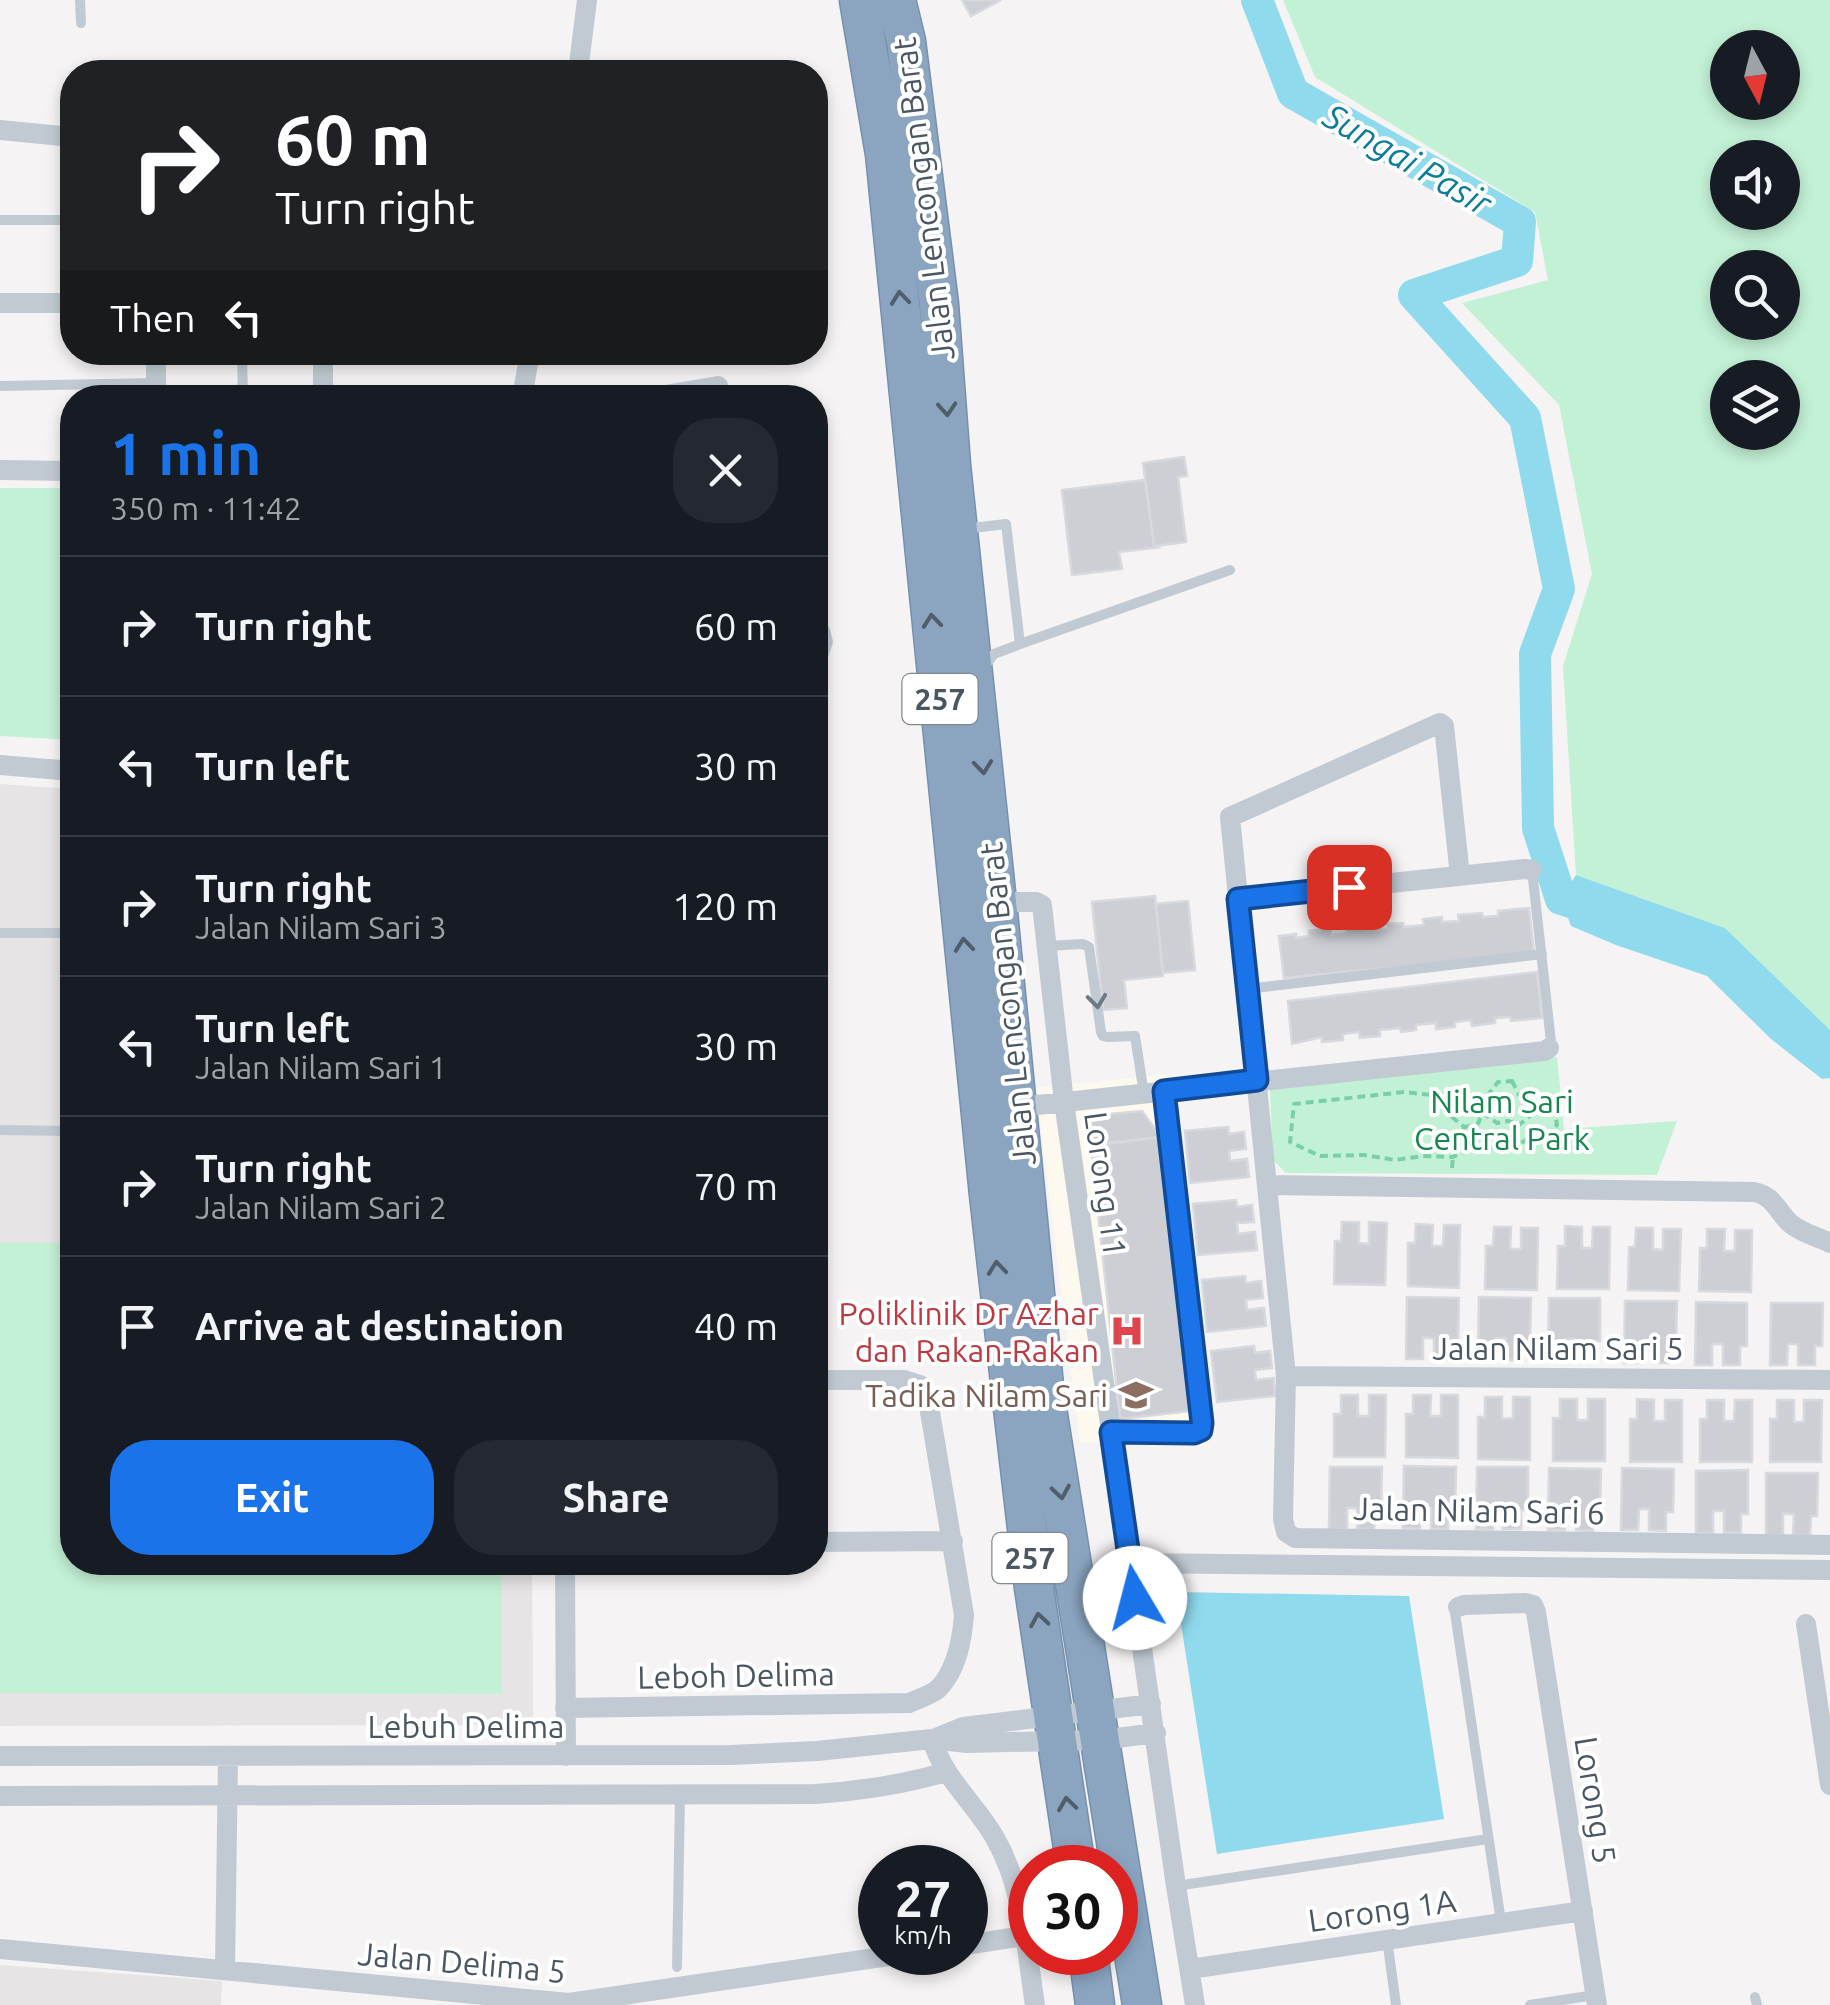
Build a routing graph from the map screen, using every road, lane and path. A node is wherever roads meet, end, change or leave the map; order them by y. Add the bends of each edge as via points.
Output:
1 (80, 0) edge
2 (587, 0) edge
3 (860, 0) edge
4 (896, 0) edge
5 (81, 23) dead end
6 (580, 60) edge
7 (0, 130) edge
8 (60, 135) edge
9 (0, 220) edge
10 (60, 220) edge
11 (0, 303) edge
12 (60, 303) edge
13 (0, 386) edge
14 (60, 388) edge
15 (0, 470) edge
16 (60, 471) edge
17 (958, 530) junction
18 (1230, 570) dead end
19 (1020, 644) junction
20 (974, 681) junction
21 (0, 766) edge
22 (60, 770) edge
23 (1532, 870) joint
24 (1460, 876) junction
25 (1238, 899) junction
26 (997, 902) junction
27 (0, 933) edge
28 (60, 933) edge
29 (1047, 946) junction
30 (1542, 954) junction
31 (1247, 989) junction
32 (1549, 1048) joint
33 (1257, 1080) junction
34 (1154, 1092) junction
35 (1466, 1093) junction
36 (1487, 1096) junction
37 (1064, 1102) junction
38 (1018, 1106) junction
39 (1534, 1108) junction
40 (1484, 1114) junction
41 (1464, 1126) junction
42 (0, 1130) edge
43 (60, 1131) edge
44 (1453, 1157) junction
45 (1267, 1186) junction
46 (1830, 1242) edge
47 (1286, 1376) junction
48 (828, 1380) edge
49 (1830, 1380) edge
50 (1111, 1432) junction
51 (953, 1541) junction
52 (828, 1542) edge
53 (1830, 1545) edge
54 (1130, 1563) junction
55 (1830, 1570) edge
56 (565, 1575) edge
57 (1458, 1607) joint
58 (1806, 1624) dead end
59 (1151, 1704) junction
60 (565, 1708) junction
61 (1098, 1725) junction
62 (1056, 1729) junction
63 (1156, 1733) junction
64 (932, 1739) junction
65 (0, 1756) edge
66 (228, 1756) junction
67 (566, 1756) junction
68 (946, 1772) junction
69 (1830, 1784) edge
70 (0, 1796) edge
71 (228, 1796) junction
72 (680, 1796) junction
73 (1488, 1839) junction
74 (1073, 1845) edge
75 (1008, 1867) edge
76 (1176, 1886) junction
77 (1583, 1911) junction
78 (1501, 1922) junction
79 (1387, 1939) junction
80 (0, 1949) edge
81 (858, 1961) edge
82 (677, 1968) dead end
83 (1190, 1968) junction
84 (225, 1970) junction
85 (1030, 1975) edge
86 (1091, 1975) edge
87 (1596, 2000) edge
88 (569, 2004) edge
89 (1035, 2005) edge
90 (1095, 2005) edge
91 (1142, 2005) edge
92 (1196, 2005) edge
93 (1396, 2005) edge
94 (1530, 2005) edge

1 - 5 lane
2 - 6 street
62 -> 3 highway, Jalan Lencongan Barat / 257 via 989,1195 886,154
4 -> 17 highway, Jalan Lencongan Barat / 257 via 932,252
7 - 8 street
9 - 10 lane
11 - 12 street
13 - 14 lane
15 - 16 street
17 - 19 lane via 1006,524
17 - 20 highway, Jalan Lencongan Barat / 257
18 - 19 lane
19 - 20 lane via 994,654
20 -> 26 highway, Jalan Lencongan Barat / 257
21 - 22 street
23 - 24 street
23 - 30 lane
24 - 25 street
24 - 25 street via 1444,726 1438,723 1232,816
25 - 31 street
26 - 29 street, Lorong 11 via 1042,905
26 - 38 highway, Jalan Lencongan Barat / 257
27 - 28 lane
29 -> 34 lane via 1090,946 1101,1032 1135,1036
29 - 37 street, Lorong 11
30 - 31 lane
30 - 32 lane
31 - 33 street
32 - 33 street
33 - 34 street
33 - 45 street
34 - 37 street
34 - 50 lane via 1202,1423 1194,1433
35 - 36 path
35 - 41 path via 1449,1108
35 - 44 path via 1294,1104 1290,1142 1320,1156
36 - 39 path via 1498,1082 1512,1081
36 - 40 path
37 - 38 street
37 - 50 street, Lorong 11
38 -> 61 highway, Jalan Lencongan Barat / 257 via 1046,1396
39 - 40 path via 1520,1125
39 - 44 path via 1556,1113 1550,1133 1534,1134 1510,1151 1496,1147
40 - 41 path via 1477,1126
41 - 44 path
42 - 43 lane
45 - 46 street via 1754,1192 1774,1201 1790,1223
45 - 47 street
47 - 49 street, Jalan Nilam Sari 5
47 - 53 street, Jalan Nilam Sari 6 via 1283,1519 1295,1538
48 - 51 street via 920,1386
50 - 54 street, Lorong 11
51 - 52 street
51 - 60 street, Leboh Delima via 962,1642 936,1691 908,1702
54 - 55 street
54 - 59 street, Lorong 11
56 - 60 street
57 - 73 lane
57 - 77 street, Lorong 5 via 1533,1605
58 - 69 street
59 - 61 street
59 - 63 street, Lorong 11
60 - 67 street
61 - 62 street
61 - 62 street
61 - 63 street
61 - 91 highway, Jalan Lencongan Barat / 257
62 - 64 street, Lebuh Delima via 966,1744
74 -> 62 highway, Jalan Lencongan Barat / 257
63 - 76 street, Lorong 11
64 - 67 street, Lebuh Delima via 732,1755
64 - 68 street
65 - 66 street, Lebuh Delima
66 - 67 street, Lebuh Delima
66 - 71 street
68 - 72 street via 864,1790
68 - 75 street via 996,1839
70 - 71 street
71 - 72 street
71 - 84 street
72 - 82 lane
73 - 76 lane
73 - 78 lane
76 - 83 street, Lorong 11
77 - 78 street, Lorong 1A
77 - 87 street, Lorong 5
78 - 79 street, Lorong 1A
79 - 83 street, Lorong 1A
79 - 93 lane
80 - 84 street, Jalan Delima 5
81 - 88 street, Jalan Delima 5
83 - 92 street, Lorong 11
84 - 88 street, Jalan Delima 5
85 - 89 street
86 - 90 highway
87 - 94 lane

